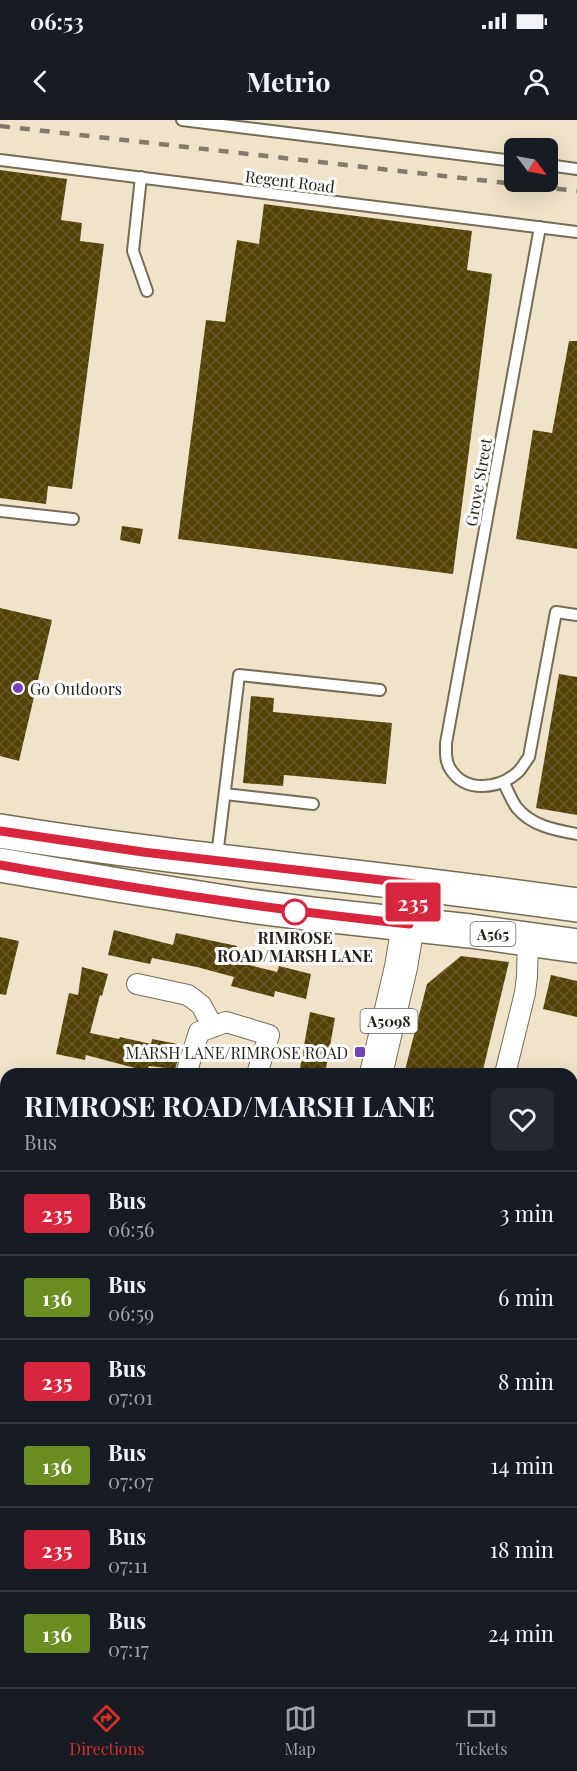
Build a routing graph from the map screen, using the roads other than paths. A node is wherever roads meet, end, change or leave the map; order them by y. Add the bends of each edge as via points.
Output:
1 (182, 120) edge
2 (252, 124) edge
3 (0, 160) edge
4 (504, 160) edge
5 (558, 166) edge
6 (577, 169) edge
7 (141, 177) junction
8 (540, 227) junction
9 (577, 232) edge
10 (147, 291) dead end
11 (0, 511) edge
12 (73, 519) dead end
13 (577, 615) edge
14 (380, 690) dead end
15 (503, 782) junction
16 (225, 794) junction
17 (312, 804) dead end
18 (0, 831) edge
19 (577, 834) edge
20 (216, 861) junction
21 (0, 865) edge
22 (415, 884) junction
23 (577, 905) edge
24 (409, 924) junction
25 (528, 939) junction
26 (577, 946) edge
27 (137, 984) dead end
28 (213, 1027) junction
29 (188, 1068) edge
30 (259, 1068) edge
31 (377, 1068) edge
32 (506, 1068) edge

1 - 2 lane
2 - 4 lane
3 - 7 lane, Regent Road
5 - 6 lane
7 - 8 lane, Regent Road
7 - 10 lane via 133,251
8 - 9 lane, Regent Road
8 - 15 lane, Grove Street via 446,743 451,771 464,783 484,788
11 - 12 lane
13 - 15 lane via 556,612 529,757 518,772
14 - 16 lane via 239,675
15 - 19 lane via 516,807 531,820 550,829
16 - 17 lane
16 - 20 lane
18 - 20 highway
20 - 22 highway
21 - 24 highway, A565 via 250,906
22 - 23 highway
22 - 24 main road, A5098
24 - 25 highway, A565
24 - 31 main road, A5098
25 - 26 highway, A565
25 - 32 street via 525,993
27 - 28 street via 188,995 201,1005
28 - 29 street via 199,1032
28 - 30 street via 225,1022 269,1035

